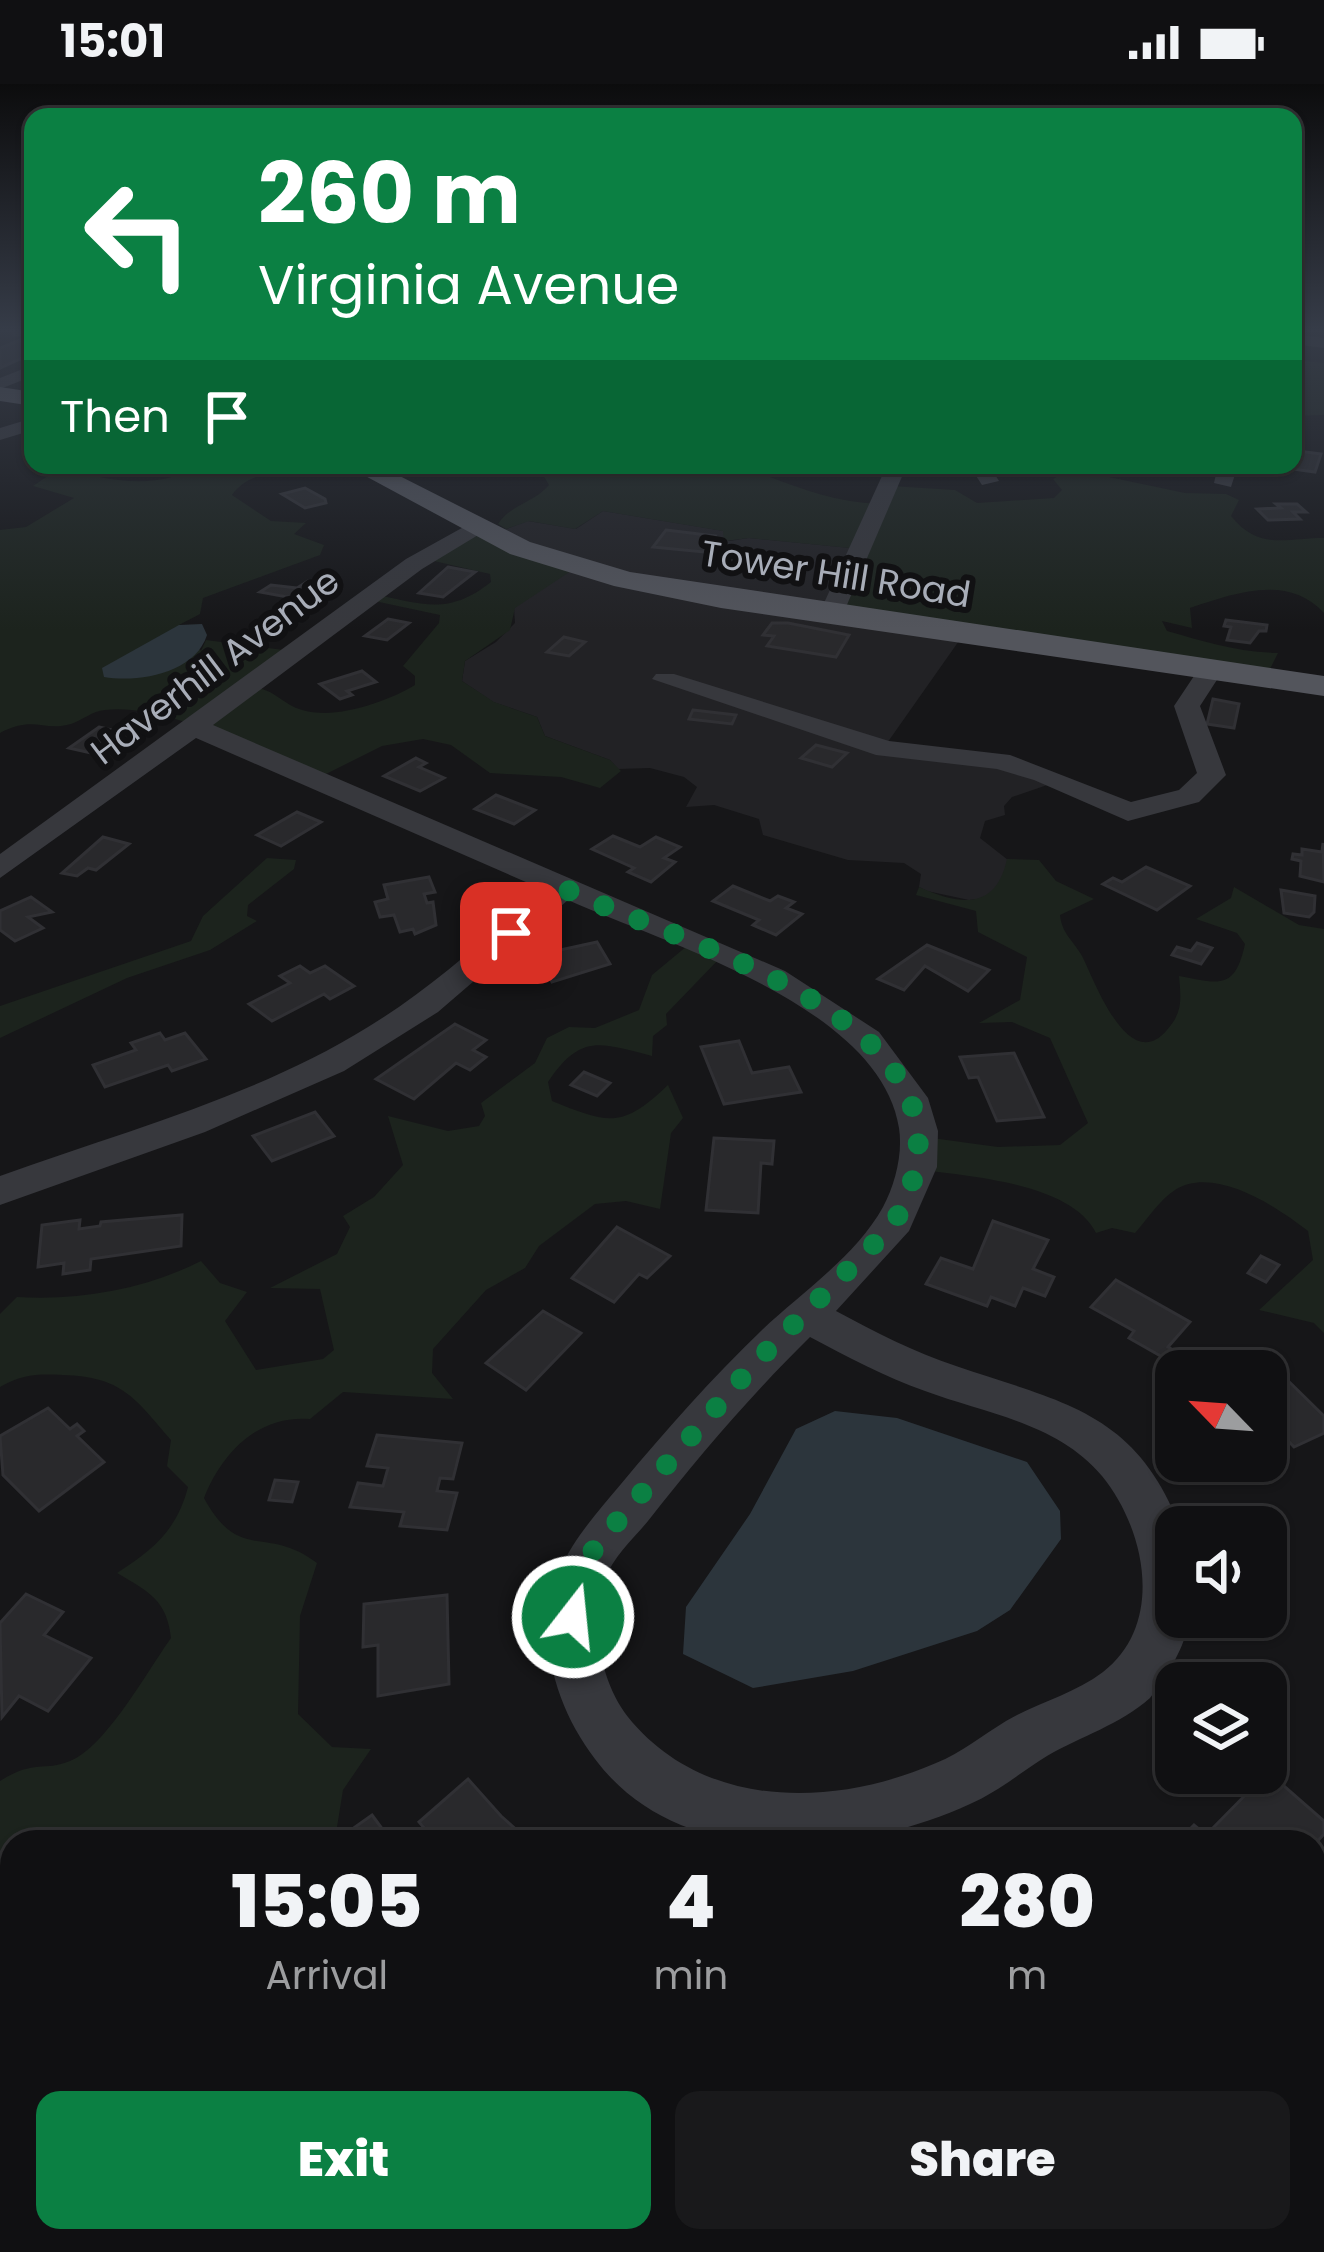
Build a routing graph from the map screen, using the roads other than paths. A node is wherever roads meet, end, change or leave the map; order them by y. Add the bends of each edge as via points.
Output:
1 (374, 474) edge
2 (893, 474) edge
3 (477, 530) junction
4 (831, 614) junction
5 (1210, 669) junction
6 (664, 679) dead end
7 (1324, 686) edge
8 (194, 727) junction
9 (0, 869) edge
10 (563, 888) junction
11 (0, 1191) edge
12 (806, 1315) junction

1 - 3 main road, Tower Hill Road
2 - 4 street
3 - 4 main road, Tower Hill Road via 625,580
3 - 8 street, Haverhill Avenue via 414,563
4 - 5 main road, Tower Hill Road
5 - 6 street via 1187,706 1212,775 1189,796 1144,812 1106,805 1000,761 886,749
5 - 7 main road, Tower Hill Road
8 - 9 street, Haverhill Avenue
8 - 10 street
10 - 11 street via 442,991 347,1054
10 - 12 street via 812,999 874,1044 908,1093 918,1146 908,1200
12 - 12 street via 595,1547 573,1617 582,1682 610,1739 674,1796 757,1819 838,1817 953,1784 1132,1679 1162,1637 1168,1613 1162,1548 1137,1490 1097,1441 1032,1406 884,1356

